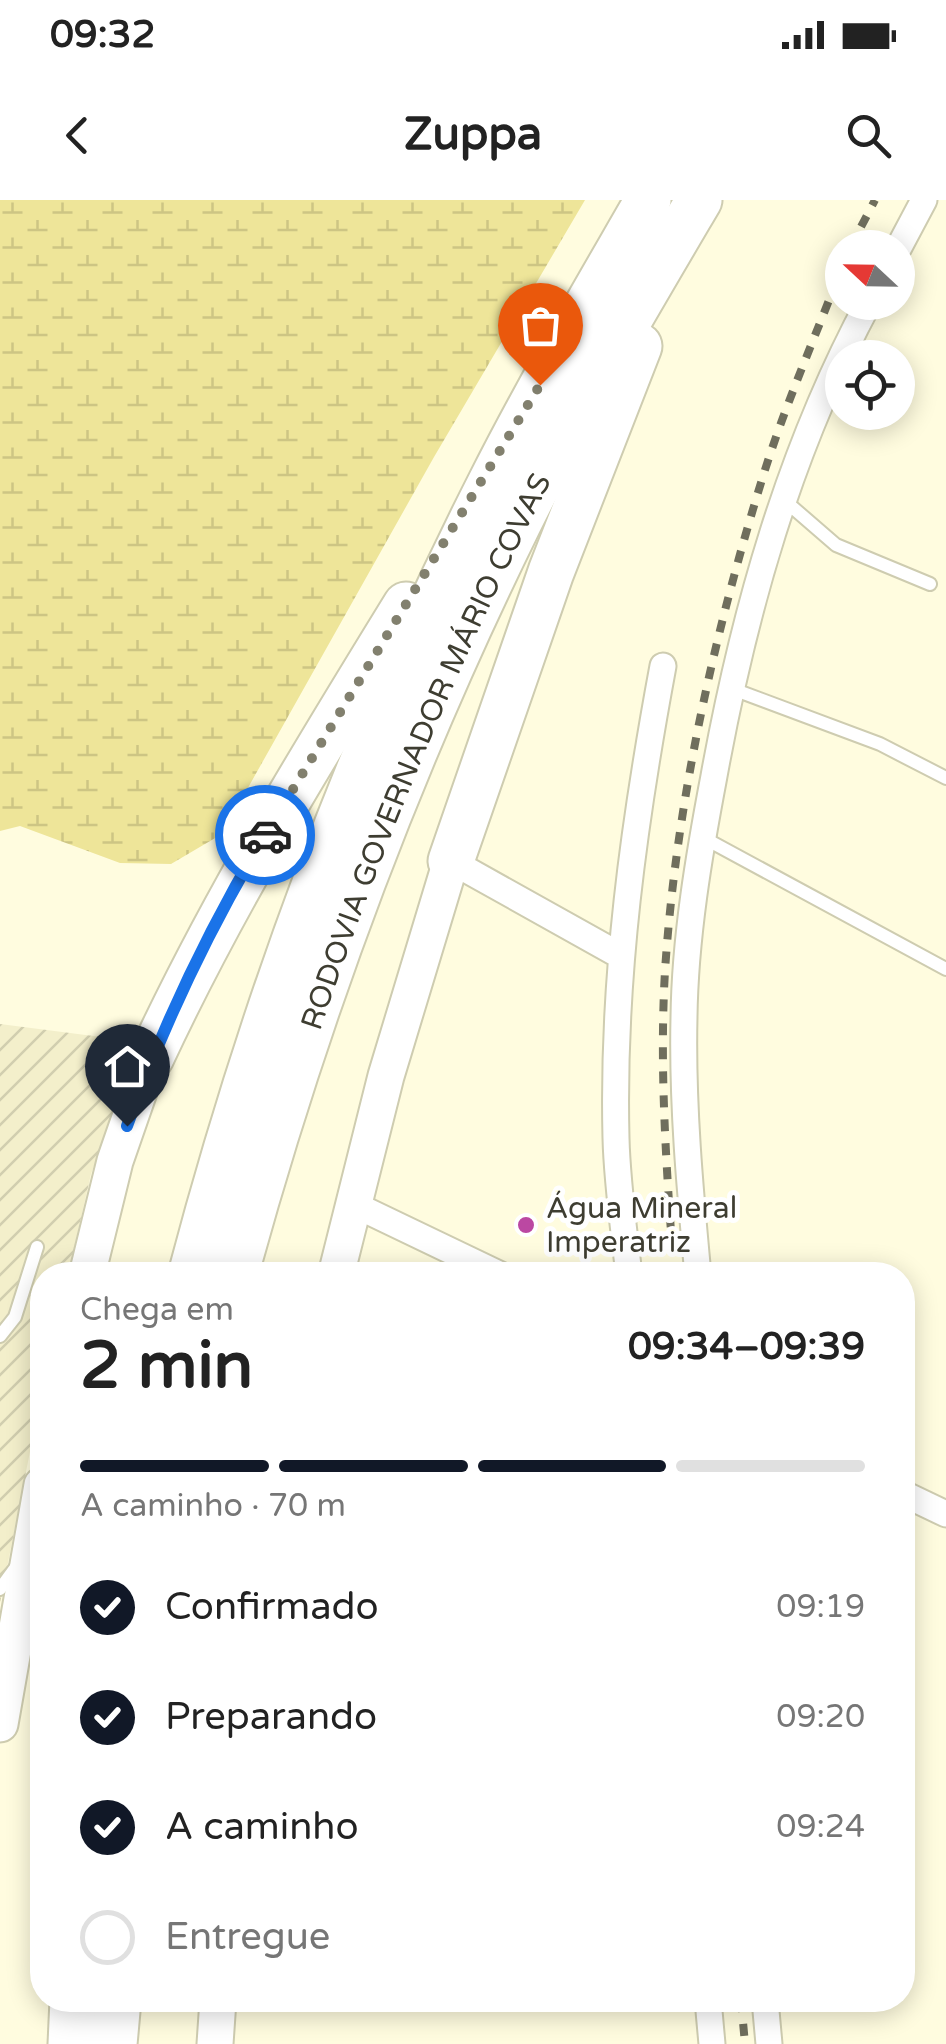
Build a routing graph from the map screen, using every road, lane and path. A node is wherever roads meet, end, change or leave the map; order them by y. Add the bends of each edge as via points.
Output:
1 (924, 200) edge
2 (679, 206) edge
3 (908, 230) edge
4 (861, 320) edge
5 (560, 352) junction
6 (782, 498) junction
7 (930, 584) dead end
8 (663, 666) dead end
9 (730, 688) junction
10 (946, 778) edge
11 (702, 838) junction
12 (451, 861) junction
13 (621, 956) junction
14 (946, 969) edge
15 (151, 1058) joint
16 (352, 1204) junction
17 (37, 1247) dead end
18 (32, 1262) edge
19 (90, 1262) edge
20 (195, 1262) edge
21 (239, 1262) edge
22 (339, 1262) edge
23 (473, 1262) edge
24 (628, 1262) edge
25 (697, 1262) edge
26 (30, 1269) edge
27 (0, 1336) edge
28 (915, 1499) edge
29 (946, 1514) edge
30 (30, 1544) edge
31 (29, 1549) junction
32 (0, 1589) edge
33 (0, 1724) edge
34 (72, 2012) edge
35 (117, 2012) edge
36 (217, 2012) edge
37 (709, 2012) edge
38 (766, 2012) edge
39 (70, 2044) edge
40 (114, 2044) edge
41 (216, 2044) edge
42 (712, 2044) edge
43 (769, 2044) edge

1 - 3 street
2 - 5 highway, RODOVIA GOVERNADOR MÁRIO COVAS
2 - 12 highway
2 - 21 highway, RODOVIA GOVERNADOR MÁRIO COVAS via 518,524 390,809 324,980
4 - 6 street
5 - 15 highway via 254,854
5 - 20 highway, RODOVIA GOVERNADOR MÁRIO COVAS via 433,601 336,830 251,1065
6 - 7 lane via 836,544
6 - 9 street
8 - 13 street via 632,841
9 - 10 lane via 880,744
9 - 11 street
11 - 14 lane
11 - 25 street via 684,1016
12 - 13 street
12 - 16 main road
13 - 24 street via 616,1141
15 - 19 main road via 114,1160
16 - 22 main road
16 - 23 street
17 - 18 lane
26 - 27 lane via 15,1316
28 - 29 street
30 - 31 main road
31 - 32 lane
31 - 33 main road
34 - 39 highway
35 - 40 highway
36 - 41 main road
37 - 42 street
38 - 43 street

